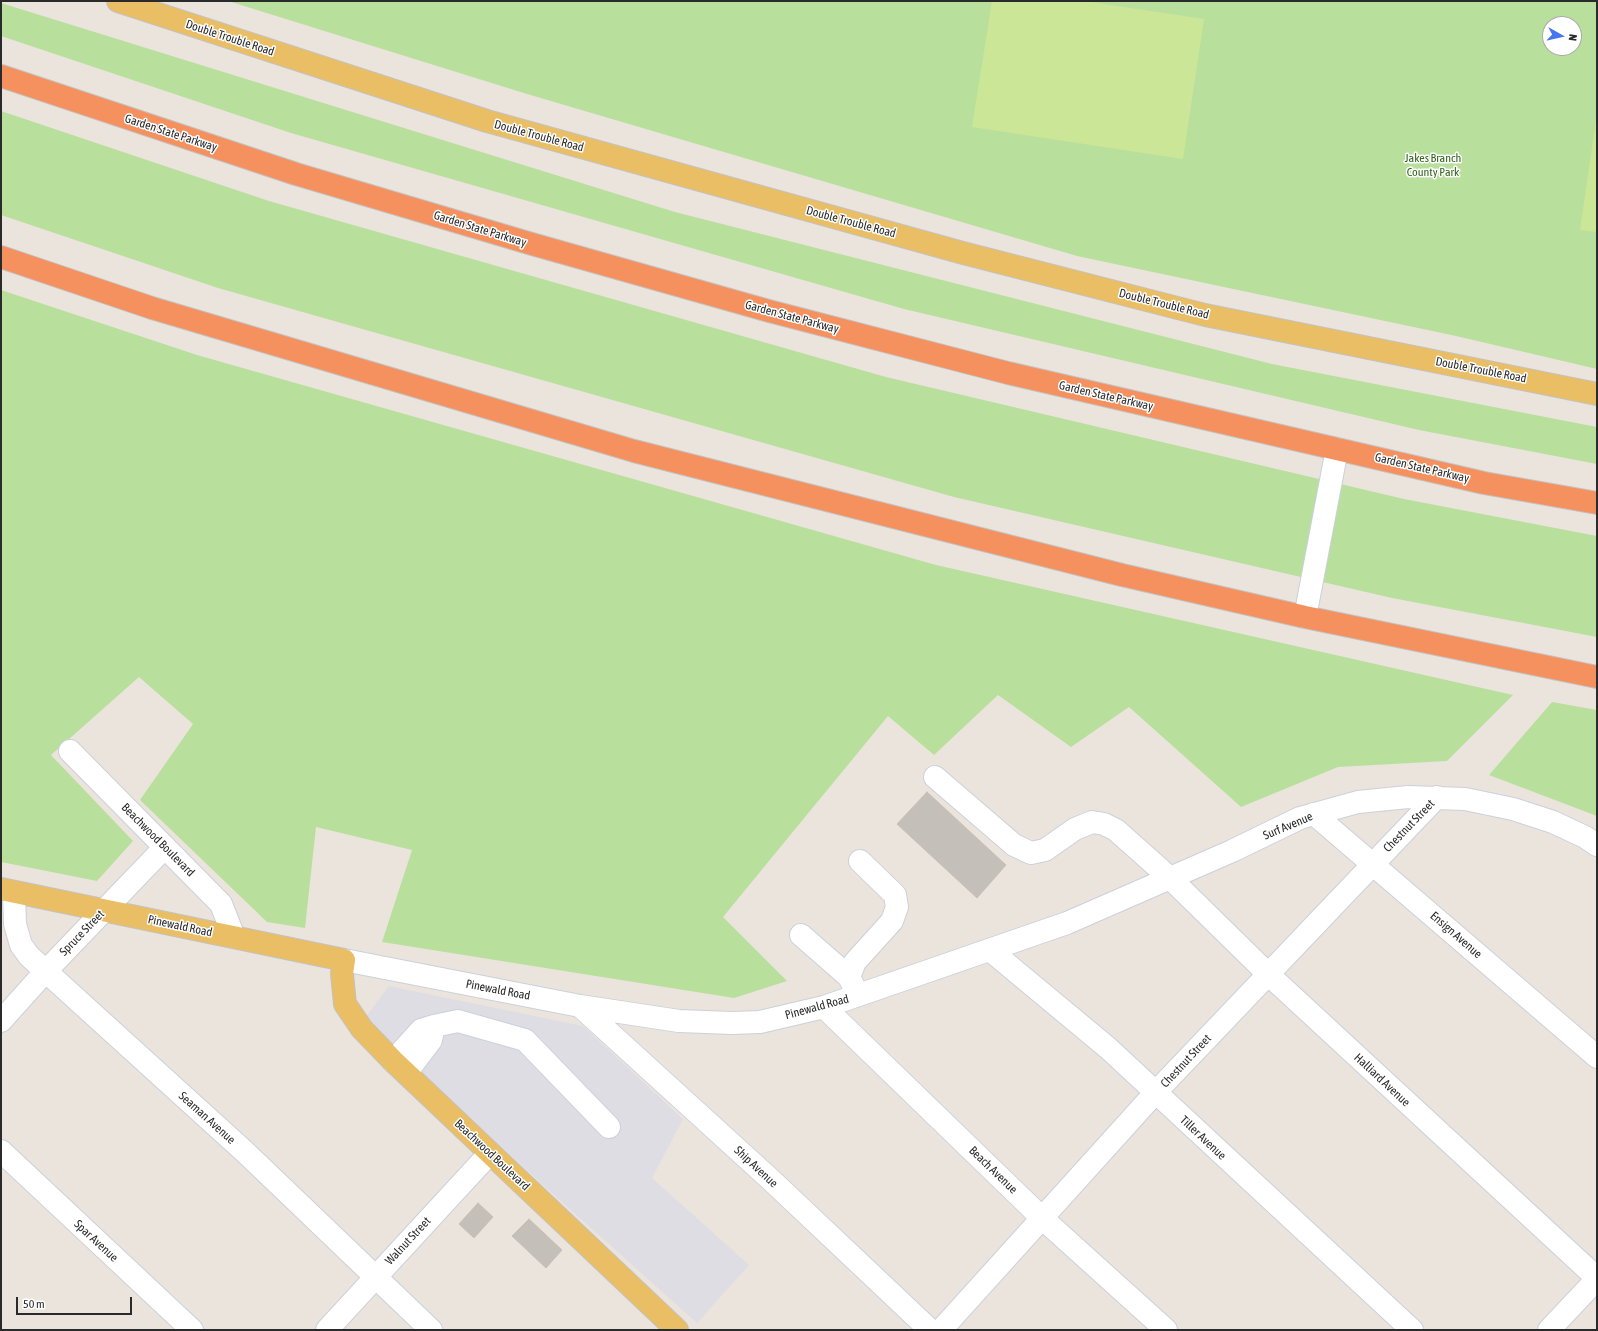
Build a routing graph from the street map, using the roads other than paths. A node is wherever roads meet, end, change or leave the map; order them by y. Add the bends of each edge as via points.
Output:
1 (118, 1) edge
2 (1, 76) edge
3 (1, 257) edge
4 (1597, 394) edge
5 (1337, 449) junction
6 (1597, 503) edge
7 (1305, 617) junction
8 (1597, 677) edge
9 (70, 751) dead end
10 (935, 777) dead end
11 (1437, 797) junction
12 (1314, 814) junction
13 (1597, 845) edge
14 (165, 847) junction
15 (860, 861) dead end
16 (1373, 864) junction
17 (1170, 878) junction
18 (7, 891) edge
19 (105, 910) junction
20 (801, 935) dead end
21 (234, 937) junction
22 (990, 950) junction
23 (344, 960) junction
24 (45, 972) junction
25 (1268, 974) junction
26 (854, 986) junction
27 (580, 1006) junction
28 (824, 1007) junction
29 (1, 1021) edge
30 (1597, 1057) edge
31 (400, 1067) junction
32 (1155, 1093) junction
33 (609, 1127) dead end
34 (1, 1151) edge
35 (490, 1153) junction
36 (1042, 1218) junction
37 (375, 1278) junction
38 (1597, 1279) edge
39 (192, 1330) edge
40 (327, 1330) edge
41 (430, 1330) edge
42 (677, 1330) edge
43 (930, 1330) edge
44 (940, 1330) edge
45 (1166, 1330) edge
46 (1412, 1330) edge
47 (1550, 1330) edge

1 - 4 main road, Double Trouble Road via 487,121 963,253 1205,315
2 - 5 highway, Garden State Parkway via 296,174 769,312 1008,373
3 - 7 highway via 152,308 634,451 1122,575
5 - 6 highway, Garden State Parkway via 1484,483
5 - 7 street
7 - 8 highway
9 - 14 street, Beachwood Boulevard
10 - 17 street, Halliard Avenue via 1014,845 1031,853 1045,850 1075,829 1092,822 1104,824 1116,830
11 - 12 street, Surf Avenue via 1358,802
11 - 13 street, Surf Avenue via 1465,799 1513,809 1553,822
11 - 16 street, Chestnut Street
12 - 16 street, Ensign Avenue
12 - 17 street, Surf Avenue via 1300,818
14 - 19 street, Spruce Street
14 - 21 street, Beachwood Boulevard via 221,904
15 - 26 street via 895,895 897,907 892,921 855,962
16 - 25 street, Chestnut Street
16 - 30 street, Ensign Avenue
17 - 22 street, Surf Avenue via 1067,924
17 - 25 street, Halliard Avenue
18 - 19 main road, Pinewald Road
18 - 24 street, Seaman Avenue via 21,945
19 - 21 main road, Pinewald Road
19 - 24 street, Spruce Street
20 - 26 street
21 - 23 main road, Pinewald Road
22 - 26 street, Pinewald Road
22 - 32 street, Tiller Avenue via 1108,1048
23 - 27 street, Pinewald Road
23 - 31 main road, Beachwood Boulevard via 342,974 345,1004 362,1029
24 - 29 street, Spruce Street
24 - 37 street, Seaman Avenue via 246,1152
25 - 32 street, Chestnut Street
25 - 38 street, Halliard Avenue
26 - 28 street, Pinewald Road
27 - 28 street, Pinewald Road via 679,1021 732,1023 760,1022
27 - 43 street, Ship Avenue
28 - 36 street, Beach Avenue
31 - 33 street via 431,1040 434,1026 458,1021 525,1040
31 - 35 main road, Beachwood Boulevard
32 - 36 street, Chestnut Street
32 - 46 street, Tiller Avenue
34 - 39 street, Spar Avenue
35 - 37 street, Walnut Street
35 - 42 main road, Beachwood Boulevard
36 - 44 street, Chestnut Street
36 - 45 street, Beach Avenue
37 - 40 street, Walnut Street
37 - 41 street, Seaman Avenue
38 - 47 street

